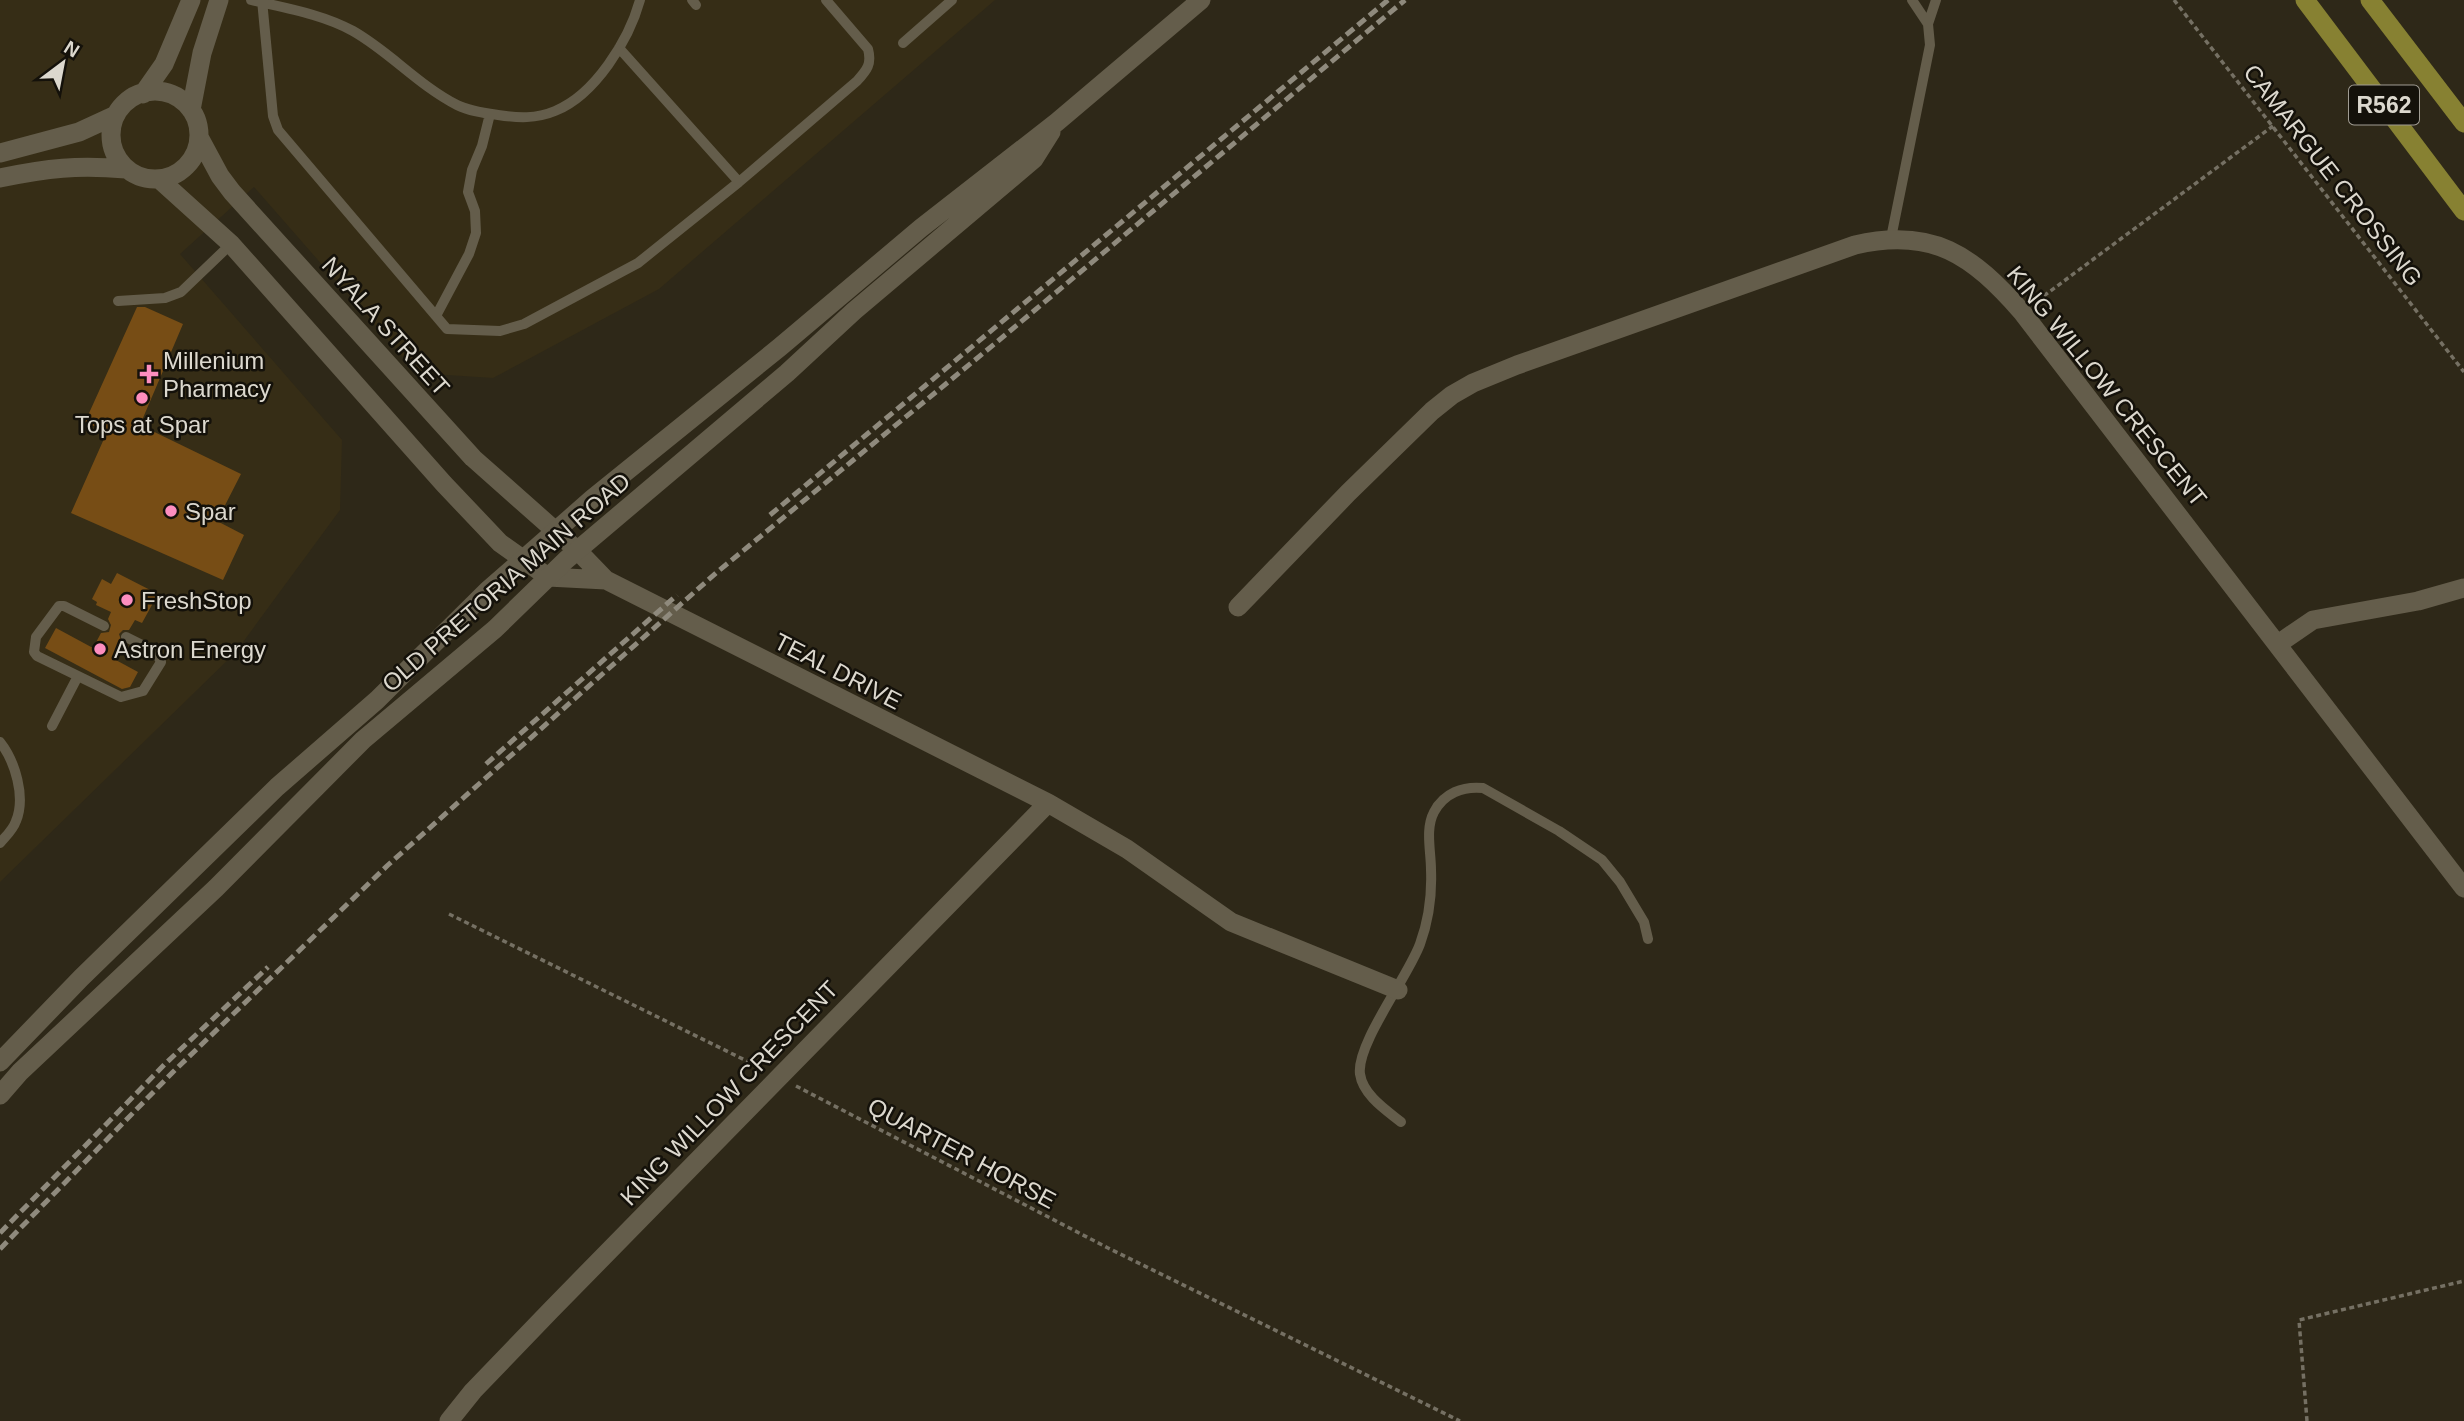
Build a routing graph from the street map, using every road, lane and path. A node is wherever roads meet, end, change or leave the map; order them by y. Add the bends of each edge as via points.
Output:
1 (191, 0) edge
2 (219, 0) edge
3 (639, 0) edge
4 (826, 0) edge
5 (952, 0) edge
6 (1201, 0) edge
7 (1912, 0) edge
8 (1936, 0) edge
9 (2174, 0) edge
10 (2305, 0) edge
11 (2370, 0) edge
12 (258, 1) edge
13 (1928, 24) junction
14 (903, 43) dead end
15 (619, 48) junction
16 (143, 94) junction
17 (191, 110) junction
18 (490, 114) junction
19 (116, 115) junction
20 (1057, 122) junction
21 (2464, 123) edge
22 (2273, 126) junction
23 (199, 137) junction
24 (0, 153) edge
25 (126, 169) junction
26 (0, 178) edge
27 (159, 179) junction
28 (739, 182) junction
29 (2464, 211) edge
30 (1891, 239) junction
31 (231, 244) junction
32 (117, 301) dead end
33 (2022, 312) junction
34 (436, 316) junction
35 (2464, 372) edge
36 (556, 531) junction
37 (578, 551) junction
38 (524, 561) junction
39 (548, 577) junction
40 (606, 580) junction
41 (2464, 588) edge
42 (1238, 607) dead end
43 (104, 626) dead end
44 (126, 637) dead end
45 (2277, 644) junction
46 (78, 676) junction
47 (52, 726) dead end
48 (0, 742) edge
49 (1048, 803) junction
50 (0, 843) edge
51 (2464, 888) edge
52 (449, 914) dead end
53 (1648, 939) dead end
54 (1398, 990) junction
55 (0, 1062) edge
56 (779, 1077) junction
57 (0, 1095) edge
58 (1401, 1122) dead end
59 (2464, 1281) edge
60 (449, 1421) edge
61 (1460, 1421) edge
62 (2307, 1421) edge

1 - 16 street via 164,64
2 - 17 street
3 - 15 lane
4 - 28 lane via 868,49 867,69
5 - 14 lane
6 - 20 street, OLD PRETORIA MAIN ROAD
7 - 13 lane
8 - 13 lane
9 - 22 path, CAMARGUE CROSSING
10 - 29 main road, R562
11 - 21 main road, R562
12 - 18 lane via 354,32 419,82 466,108
12 - 34 lane via 278,130
13 - 30 lane via 1930,45
15 - 18 lane via 605,71 558,110 530,117
15 - 28 lane
16 - 17 street via 168,93
16 - 19 street via 125,103
17 - 23 street
18 - 34 lane via 468,192 476,233
19 - 24 street via 79,132
19 - 25 street via 112,145
20 - 36 street, OLD PRETORIA MAIN ROAD via 921,228
20 - 37 street, OLD PRETORIA MAIN ROAD via 1034,159
22 - 33 path
22 - 35 path, CAMARGUE CROSSING
23 - 27 street via 190,163
23 - 36 street, NYALA STREET via 220,176 251,214 473,458
25 - 26 street via 79,166
25 - 27 street
27 - 31 street
28 - 34 lane via 638,263 524,324 500,331 447,329
30 - 33 street, KING WILLOW CRESCENT via 1923,242 1960,255 1997,283
30 - 42 street, KING WILLOW CRESCENT via 1823,255 1517,365 1459,391 1397,445
31 - 32 lane via 181,292 165,298
31 - 38 street via 443,484
33 - 45 street, KING WILLOW CRESCENT
36 - 37 street, NYALA STREET
36 - 38 street, OLD PRETORIA MAIN ROAD
37 - 39 street, OLD PRETORIA MAIN ROAD
37 - 40 street, TEAL DRIVE
38 - 39 street
38 - 55 street, OLD PRETORIA MAIN ROAD via 277,787
39 - 40 street, TEAL DRIVE
39 - 57 street, OLD PRETORIA MAIN ROAD via 495,629 363,740
40 - 49 street, TEAL DRIVE
41 - 45 street via 2313,620
43 - 46 lane via 64,606 56,609 36,637 33,647 37,656
44 - 46 lane via 160,657 143,691 121,697
45 - 51 street, KING WILLOW CRESCENT
46 - 47 lane
48 - 50 lane via 15,771 20,805
49 - 54 street, TEAL DRIVE via 1127,849 1231,922
49 - 56 street, KING WILLOW CRESCENT
52 - 56 path, QUARTER HORSE
53 - 54 lane via 1644,922 1602,860 1509,801 1471,787 1447,796 1432,816 1424,929
54 - 58 lane via 1371,1035 1360,1074 1378,1104
56 - 60 street, KING WILLOW CRESCENT
56 - 61 path, QUARTER HORSE via 1108,1248
59 - 62 path via 2299,1320

